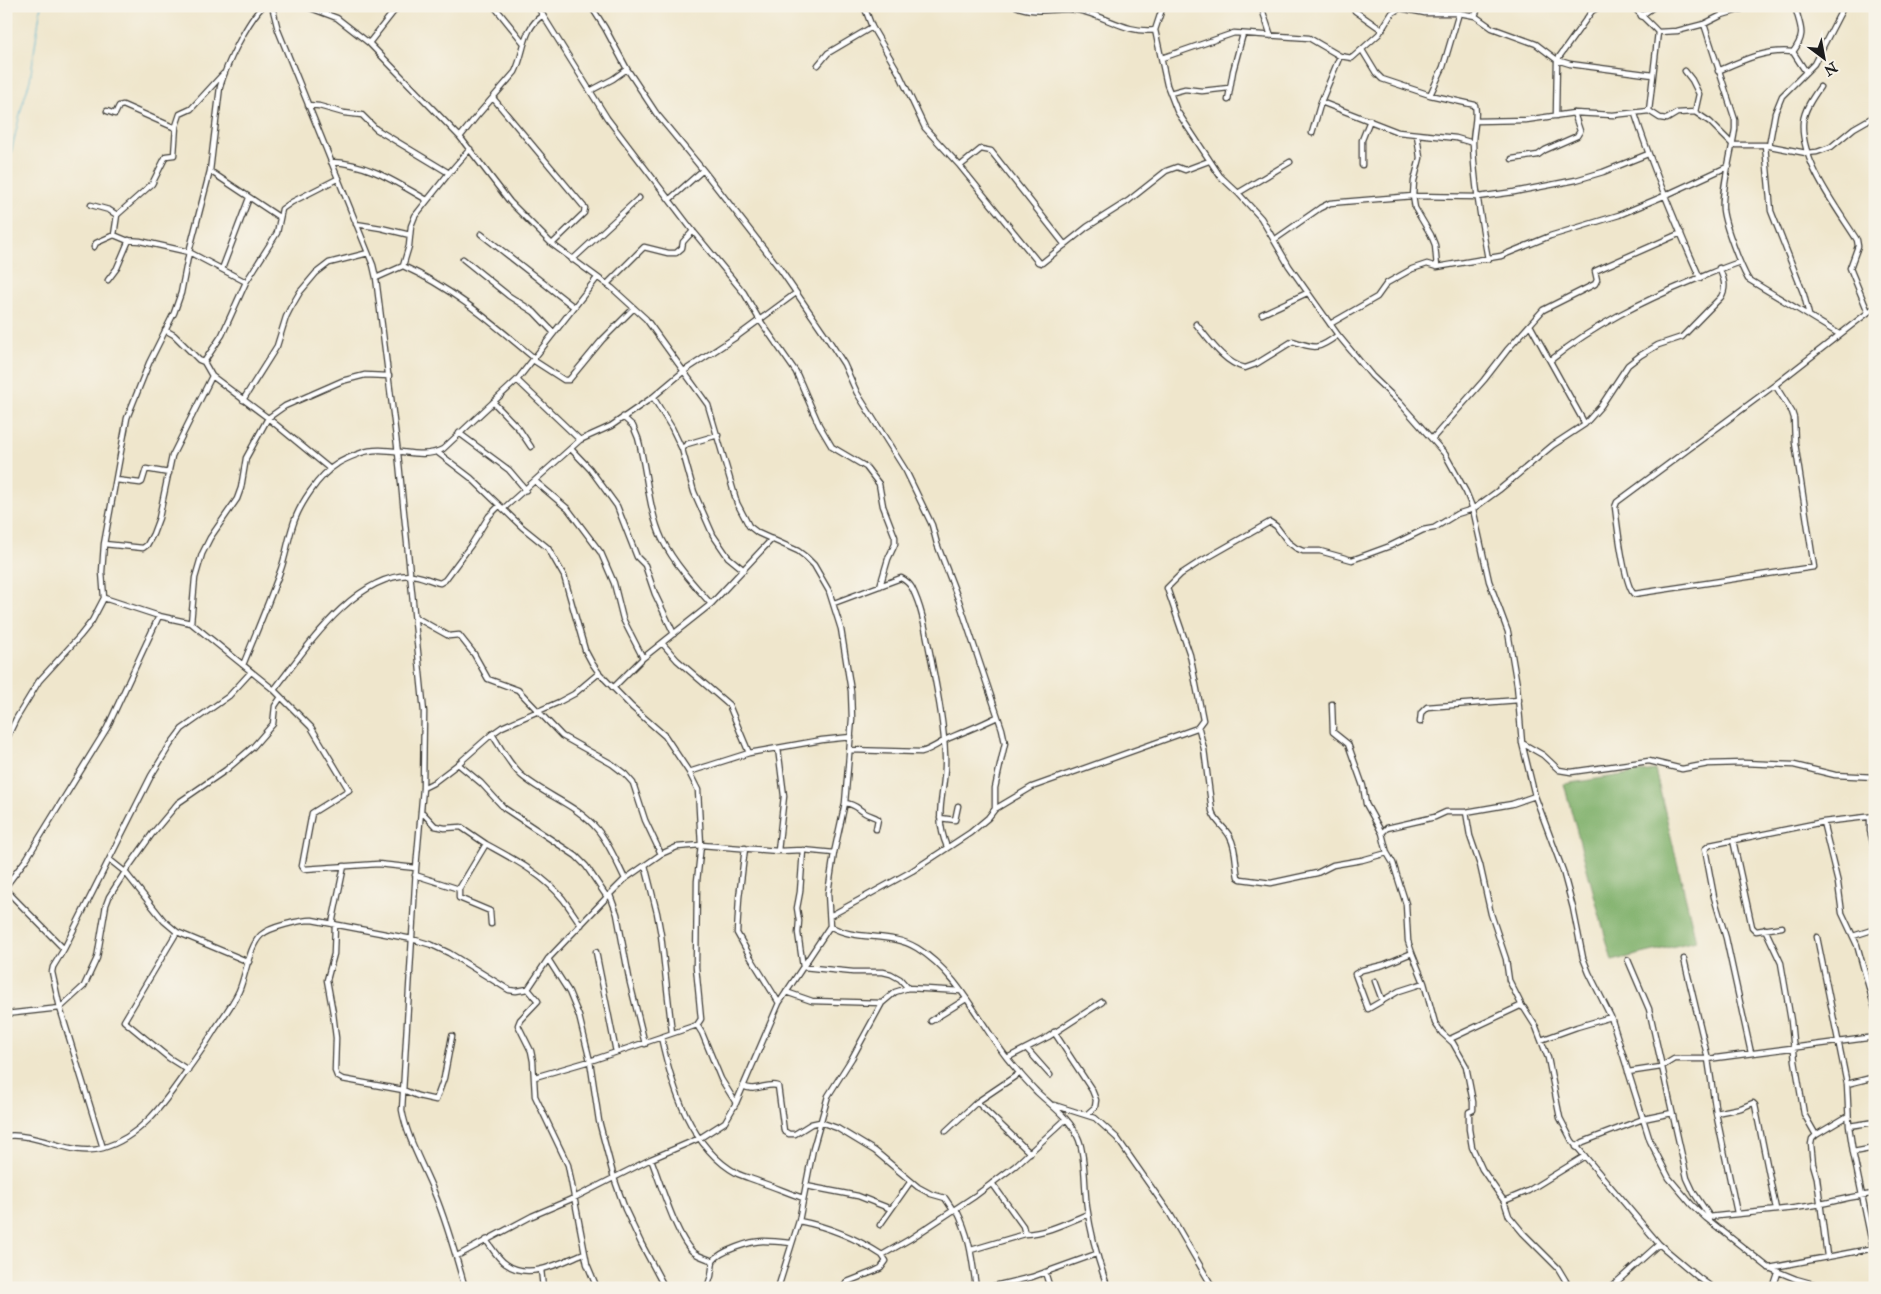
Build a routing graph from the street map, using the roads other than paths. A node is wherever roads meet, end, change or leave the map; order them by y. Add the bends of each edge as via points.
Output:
1 (263, 6) edge
2 (272, 6) edge
3 (305, 6) edge
4 (398, 6) edge
5 (494, 6) edge
6 (537, 6) edge
7 (591, 6) edge
8 (864, 6) edge
9 (1016, 6) edge
10 (1162, 6) edge
11 (1261, 6) edge
12 (1353, 6) edge
13 (1479, 6) edge
14 (1600, 6) edge
15 (1633, 6) edge
16 (1655, 6) edge
17 (1722, 6) edge
18 (1752, 6) edge
19 (1795, 6) edge
20 (1844, 6) edge
21 (1400, 7) edge
22 (1459, 13) junction
23 (543, 15) junction
24 (1722, 15) junction
25 (1475, 16) junction
26 (1640, 16) junction
27 (1704, 24) junction
28 (872, 27) junction
29 (1156, 30) junction
30 (1382, 30) junction
31 (1658, 32) junction
32 (1244, 34) junction
33 (1271, 36) junction
34 (523, 42) junction
35 (369, 43) junction
36 (1362, 50) junction
37 (1793, 52) junction
38 (1340, 56) junction
39 (1162, 58) junction
40 (1558, 60) junction
41 (818, 65) dead end
42 (627, 69) junction
43 (1685, 71) dead end
44 (1718, 71) junction
45 (1806, 72) junction
46 (224, 73) junction
47 (1653, 75) junction
48 (1229, 88) junction
49 (1820, 88) dead end
50 (590, 91) junction
51 (1170, 93) junction
52 (1430, 95) junction
53 (493, 98) junction
54 (1228, 100) dead end
55 (1321, 102) junction
56 (308, 105) junction
57 (107, 111) dead end
58 (1649, 111) junction
59 (1695, 112) junction
60 (1574, 113) junction
61 (1635, 114) junction
62 (1556, 116) junction
63 (1875, 116) edge
64 (1370, 120) junction
65 (1476, 120) junction
66 (176, 126) junction
67 (1312, 132) dead end
68 (1417, 134) junction
69 (460, 137) junction
70 (1473, 143) junction
71 (1733, 145) junction
72 (1767, 146) junction
73 (470, 149) junction
74 (1806, 153) junction
75 (1648, 154) junction
76 (1512, 159) dead end
77 (1209, 161) junction
78 (331, 162) junction
79 (1290, 162) dead end
80 (1362, 165) dead end
81 (960, 166) junction
82 (1729, 166) junction
83 (703, 170) junction
84 (210, 172) junction
85 (449, 173) junction
86 (338, 178) junction
87 (1238, 193) junction
88 (1413, 196) junction
89 (1664, 196) junction
90 (1478, 197) junction
91 (249, 198) junction
92 (639, 198) dead end
93 (670, 199) junction
94 (427, 200) junction
95 (91, 204) dead end
96 (117, 215) junction
97 (279, 217) junction
98 (356, 224) junction
99 (693, 231) junction
100 (1681, 233) junction
101 (482, 234) dead end
102 (114, 235) junction
103 (410, 235) junction
104 (129, 240) junction
105 (1274, 240) junction
106 (552, 244) junction
107 (1064, 244) junction
108 (94, 248) dead end
109 (189, 252) junction
110 (368, 253) junction
111 (463, 259) dead end
112 (1488, 259) junction
113 (572, 260) junction
114 (1740, 262) junction
115 (403, 266) junction
116 (1437, 267) junction
117 (1719, 268) junction
118 (222, 270) junction
119 (376, 278) junction
120 (597, 278) junction
121 (1700, 278) junction
122 (108, 280) dead end
123 (246, 282) junction
124 (607, 284) junction
125 (796, 293) junction
126 (1307, 293) junction
127 (574, 307) junction
128 (1875, 307) edge
129 (634, 308) junction
130 (1868, 312) junction
131 (1262, 314) dead end
132 (1809, 315) junction
133 (759, 319) junction
134 (1196, 324) dead end
135 (1330, 324) junction
136 (1530, 325) junction
137 (165, 330) junction
138 (554, 333) junction
139 (1338, 334) junction
140 (1839, 334) junction
141 (533, 359) junction
142 (1551, 360) junction
143 (204, 362) junction
144 (684, 372) junction
145 (212, 376) junction
146 (389, 376) junction
147 (517, 380) junction
148 (1775, 385) junction
149 (653, 397) junction
150 (243, 400) junction
151 (493, 402) junction
152 (623, 416) junction
153 (268, 418) junction
154 (1585, 424) junction
155 (459, 433) junction
156 (718, 435) junction
157 (1432, 439) junction
158 (580, 440) junction
159 (531, 447) dead end
160 (571, 449) junction
161 (682, 449) junction
162 (437, 452) junction
163 (398, 453) junction
164 (330, 469) junction
165 (169, 473) junction
166 (116, 480) junction
167 (535, 482) junction
168 (526, 490) junction
169 (501, 507) junction
170 (1473, 509) junction
171 (772, 539) junction
172 (104, 544) junction
173 (744, 570) junction
174 (410, 575) junction
175 (880, 586) junction
176 (104, 598) junction
177 (834, 603) junction
178 (710, 604) junction
179 (159, 616) junction
180 (415, 617) junction
181 (191, 623) junction
182 (674, 634) junction
183 (662, 643) junction
184 (643, 658) junction
185 (243, 665) junction
186 (251, 672) junction
187 (599, 673) junction
188 (613, 688) junction
189 (274, 690) junction
190 (281, 697) junction
191 (1519, 700) junction
192 (1332, 704) dead end
193 (538, 711) junction
194 (997, 717) junction
195 (1420, 722) dead end
196 (1199, 728) dead end
197 (492, 734) junction
198 (850, 737) junction
199 (6, 740) edge
200 (944, 741) junction
201 (1522, 742) junction
202 (778, 748) junction
203 (850, 750) junction
204 (749, 753) junction
205 (458, 764) junction
206 (689, 772) junction
207 (1875, 777) edge
208 (423, 788) junction
209 (1535, 796) junction
210 (845, 803) junction
211 (958, 806) dead end
212 (995, 809) junction
213 (421, 811) junction
214 (1466, 812) junction
215 (1872, 817) edge
216 (940, 818) junction
217 (1823, 822) junction
218 (876, 829) dead end
219 (1382, 833) junction
220 (1733, 840) junction
221 (486, 844) junction
222 (701, 846) junction
223 (947, 847) junction
224 (745, 848) junction
225 (778, 850) junction
226 (803, 850) junction
227 (1875, 851) edge
228 (834, 853) junction
229 (1387, 853) junction
230 (661, 854) junction
231 (110, 860) junction
232 (645, 865) junction
233 (344, 866) junction
234 (416, 868) junction
235 (125, 872) junction
236 (416, 875) junction
237 (625, 880) junction
238 (6, 888) edge
239 (459, 889) junction
240 (608, 896) junction
241 (830, 916) junction
242 (334, 924) junction
243 (491, 924) dead end
244 (581, 925) junction
245 (830, 926) junction
246 (1782, 927) dead end
247 (1875, 928) edge
248 (1765, 929) junction
249 (176, 932) junction
250 (1853, 936) junction
251 (1817, 937) dead end
252 (412, 939) junction
253 (64, 949) junction
254 (596, 952) dead end
255 (1412, 953) junction
256 (1684, 959) dead end
257 (548, 960) junction
258 (1628, 960) dead end
259 (249, 962) junction
260 (803, 967) junction
261 (1376, 981) dead end
262 (1424, 984) junction
263 (908, 988) junction
264 (528, 989) junction
265 (961, 991) junction
266 (786, 992) junction
267 (966, 999) junction
268 (1382, 1000) junction
269 (1102, 1002) dead end
270 (779, 1003) junction
271 (882, 1003) junction
272 (1522, 1006) junction
273 (60, 1008) junction
274 (1875, 1009) edge
275 (6, 1014) edge
276 (1611, 1017) junction
277 (931, 1021) dead end
278 (697, 1025) junction
279 (1054, 1032) junction
280 (672, 1034) junction
281 (452, 1036) dead end
282 (661, 1037) junction
283 (1875, 1037) edge
284 (1450, 1039) junction
285 (1541, 1040) junction
286 (1838, 1042) junction
287 (645, 1044) junction
288 (1794, 1047) junction
289 (1027, 1049) junction
290 (616, 1052) junction
291 (1751, 1053) junction
292 (1007, 1058) junction
293 (1708, 1059) junction
294 (590, 1061) junction
295 (1661, 1067) junction
296 (188, 1070) junction
297 (1628, 1072) junction
298 (1020, 1073) junction
299 (1050, 1075) dead end
300 (535, 1077) junction
301 (1875, 1077) edge
302 (1847, 1084) junction
303 (743, 1086) junction
304 (403, 1090) junction
305 (977, 1102) junction
306 (736, 1103) junction
307 (1053, 1105) junction
308 (1672, 1113) junction
309 (1716, 1113) junction
310 (1086, 1115) junction
311 (1848, 1116) junction
312 (1066, 1119) junction
313 (1643, 1119) junction
314 (820, 1122) junction
315 (1875, 1122) edge
316 (1849, 1126) junction
317 (946, 1132) dead end
318 (1816, 1134) junction
319 (6, 1136) edge
320 (700, 1138) junction
321 (1576, 1147) junction
322 (103, 1148) junction
323 (1875, 1148) edge
324 (1853, 1152) junction
325 (1030, 1153) junction
326 (1585, 1156) junction
327 (651, 1159) junction
328 (614, 1178) junction
329 (910, 1181) junction
330 (992, 1183) junction
331 (806, 1186) junction
332 (1875, 1194) edge
333 (1862, 1195) junction
334 (574, 1198) junction
335 (803, 1198) junction
336 (1504, 1201) junction
337 (1820, 1204) junction
338 (891, 1209) junction
339 (954, 1209) junction
340 (1776, 1209) junction
341 (1737, 1213) junction
342 (1088, 1214) junction
343 (1708, 1218) junction
344 (799, 1221) junction
345 (880, 1225) dead end
346 (1025, 1234) junction
347 (486, 1240) junction
348 (791, 1243) junction
349 (1659, 1244) junction
350 (1874, 1248) edge
351 (971, 1250) junction
352 (584, 1253) junction
353 (1096, 1254) junction
354 (456, 1256) junction
355 (882, 1256) junction
356 (1827, 1256) junction
357 (1875, 1258) edge
358 (712, 1261) junction
359 (1769, 1268) junction
360 (541, 1269) junction
361 (1045, 1272) junction
362 (1778, 1273) junction
363 (466, 1288) edge
364 (543, 1288) edge
365 (597, 1288) edge
366 (665, 1288) edge
367 (707, 1288) edge
368 (778, 1288) edge
369 (846, 1288) edge
370 (976, 1288) edge
371 (986, 1288) edge
372 (1050, 1288) edge
373 (1108, 1288) edge
374 (1213, 1288) edge
375 (1570, 1288) edge
376 (1610, 1288) edge
377 (1713, 1288) edge
378 (1773, 1288) edge
379 (1828, 1288) edge

1 - 46 street via 253,18
2 - 56 street via 278,30
3 - 35 street via 337,18
4 - 35 street
5 - 34 street
6 - 23 street
7 - 42 street
8 - 28 street
9 - 29 street via 1026,11 1080,11 1136,31
10 - 29 street
11 - 33 street
12 - 30 street via 1355,12
13 - 25 street
14 - 40 street via 1592,11
15 - 26 street
16 - 26 street
17 - 24 street
18 - 24 street
19 - 37 street via 1802,40
20 - 45 street via 1819,56
21 - 22 street via 1425,13
21 - 30 street via 1392,13
22 - 25 street
22 - 52 street via 1443,67
23 - 34 street via 531,26
23 - 50 street
24 - 27 street
25 - 40 street via 1492,28 1536,44
26 - 31 street
27 - 31 street
27 - 44 street
28 - 41 street via 828,54
28 - 81 street via 899,72 925,128
29 - 39 street
30 - 36 street
31 - 47 street
32 - 33 street
32 - 39 street via 1225,35
32 - 48 street
33 - 38 street via 1309,38
34 - 53 street via 515,72
35 - 69 street
36 - 38 street via 1352,58
36 - 52 street via 1382,79
37 - 44 street via 1769,52
37 - 45 street
38 - 55 street
39 - 51 street
40 - 47 street via 1578,66
40 - 62 street
42 - 50 street
42 - 83 street via 656,113
43 - 59 street via 1699,94
44 - 71 street via 1735,120
45 - 72 street via 1782,96
46 - 66 street via 192,109 180,114
46 - 84 street
47 - 58 street
48 - 51 street via 1185,89
48 - 54 street
49 - 74 street via 1804,115
50 - 93 street via 649,175
51 - 77 street via 1177,111
52 - 65 street via 1472,103
53 - 69 street
53 - 106 street via 585,208
55 - 64 street
55 - 67 street
56 - 78 street
56 - 85 street via 362,115 376,129
57 - 66 street via 115,114 123,105
58 - 59 street via 1667,119 1677,112
58 - 61 street
59 - 71 street
60 - 61 street
60 - 62 street
60 - 76 street via 1580,131 1577,136 1538,155
61 - 75 street
62 - 65 street
63 - 74 street via 1831,147
64 - 68 street via 1398,132
64 - 80 street via 1362,140
65 - 70 street
66 - 96 street via 174,155 166,156 152,184
68 - 70 street
68 - 88 street via 1420,158
69 - 73 street
70 - 90 street
71 - 72 street
71 - 82 street
72 - 74 street
72 - 132 street via 1770,211
73 - 85 street
73 - 106 street via 510,202
74 - 130 street via 1857,240 1850,268
75 - 89 street
75 - 90 street via 1576,180
77 - 87 street
77 - 107 street via 1185,170 1172,168
78 - 86 street
78 - 94 street via 363,167
79 - 87 street
81 - 107 street via 981,149 991,151
81 - 107 street via 1038,262 1042,263
82 - 89 street
82 - 114 street via 1723,209
83 - 93 street
83 - 125 street
84 - 91 street
84 - 109 street
85 - 94 street
86 - 97 street via 292,202 282,209
86 - 98 street
87 - 105 street via 1261,218
88 - 90 street
88 - 105 street via 1330,203
88 - 116 street via 1418,215 1435,246
89 - 100 street
89 - 112 street
90 - 112 street
91 - 97 street
91 - 118 street
92 - 113 street
93 - 99 street
94 - 103 street via 412,221
95 - 96 street
96 - 102 street
97 - 123 street via 277,233
98 - 103 street
98 - 110 street
99 - 124 street via 676,253 644,247
99 - 133 street via 737,282
100 - 121 street
100 - 136 street via 1594,271 1595,284 1550,305
101 - 127 street
102 - 104 street
102 - 108 street via 96,243
103 - 115 street
104 - 109 street
104 - 122 street
105 - 126 street
106 - 113 street
109 - 118 street
109 - 137 street via 181,293
110 - 119 street
110 - 150 street via 329,263 316,273 290,309 277,346
111 - 138 street via 534,312
112 - 116 street
113 - 120 street
114 - 117 street
114 - 132 street via 1748,279
115 - 119 street
115 - 141 street via 456,295
116 - 135 street via 1428,264 1412,269 1387,283 1377,297
117 - 121 street
117 - 154 street via 1725,285 1721,297 1682,337 1658,345 1628,365
118 - 123 street
119 - 146 street
120 - 124 street
120 - 127 street
121 - 142 street via 1619,314
123 - 143 street via 222,335
124 - 129 street
125 - 133 street
125 - 194 street via 844,364 857,393 920,498 959,600
126 - 131 street
126 - 135 street
127 - 138 street
128 - 130 street
129 - 141 street via 569,380 564,380
129 - 144 street
130 - 140 street
132 - 140 street
133 - 144 street
133 - 175 street via 796,372 832,447 866,467 879,484 883,506 895,537
134 - 139 street via 1223,355 1245,368 1293,341 1306,346 1322,346
135 - 139 street
136 - 142 street
136 - 157 street
137 - 143 street
137 - 166 street via 127,418
138 - 141 street
139 - 157 street via 1372,376
140 - 148 street
141 - 147 street
142 - 154 street
143 - 145 street
144 - 149 street
144 - 156 street via 708,405
145 - 150 street
145 - 165 street via 172,456
146 - 153 street via 365,375 342,381 285,406
146 - 163 street
147 - 151 street
147 - 158 street
148 - 148 street via 1794,418 1814,567 1634,594 1629,587 1620,545 1614,507 1617,502
149 - 152 street
149 - 161 street
150 - 153 street
151 - 155 street
151 - 159 street
152 - 158 street
152 - 178 street via 633,426 638,438 662,538
153 - 164 street
153 - 181 street via 246,458 237,499 202,554 195,578
154 - 170 street via 1553,445
155 - 162 street
155 - 168 street via 509,470
156 - 161 street via 687,444
156 - 171 street via 744,518 758,533
157 - 170 street via 1445,454
158 - 160 street
160 - 167 street
160 - 182 street via 617,506
161 - 173 street via 694,492 713,535 728,557
162 - 163 street
162 - 169 street
163 - 164 street via 381,449 365,452
163 - 174 street
164 - 185 street via 312,490 293,523 282,567
165 - 166 street via 146,468 140,483
165 - 172 street via 159,518 147,545 143,548
166 - 172 street
167 - 168 street
167 - 184 street via 568,509 601,553 611,575 623,619
168 - 169 street
169 - 174 street via 489,516 446,580 440,583
169 - 187 street via 548,548 559,566 573,602 585,650
170 - 191 street via 1489,581 1508,632
170 - 212 street via 1358,559 1303,551 1288,542 1270,522 1198,562 1167,588 1190,655 1202,720 1200,725 1032,787
171 - 173 street
171 - 177 street via 798,551 814,565
172 - 176 street
173 - 178 street
174 - 180 street
174 - 189 street via 371,586 347,604 318,632
175 - 177 street
175 - 200 street via 901,578 911,586 925,625
176 - 179 street
176 - 199 street via 92,621 39,681
177 - 198 street via 842,629 851,691
178 - 182 street
179 - 181 street
179 - 238 street via 107,728
180 - 193 street via 449,636 459,635 488,679 518,690
180 - 208 street via 424,712
181 - 185 street
182 - 183 street
183 - 184 street
183 - 204 street via 729,704
184 - 188 street
185 - 186 street
186 - 189 street
186 - 231 street via 229,696 182,729 151,776
187 - 188 street
187 - 193 street via 574,694
188 - 206 street via 665,736
189 - 190 street
190 - 233 street via 311,727 349,789 312,813 303,868
190 - 235 street via 275,706 273,724 253,747 178,803
191 - 195 street via 1427,707 1421,713
191 - 201 street
192 - 219 street via 1334,732 1348,744 1366,804
193 - 197 street
193 - 230 street via 562,736 630,778
194 - 200 street
194 - 212 street via 1005,743 995,788
196 - 229 street via 1212,811 1232,840 1241,879 1280,881
197 - 205 street
197 - 237 street via 522,775 581,814 598,830
198 - 202 street
198 - 203 street
200 - 203 street via 921,752
200 - 216 street via 946,758
201 - 207 street via 1559,770 1570,772 1649,761 1682,769 1708,764 1794,765 1835,775
201 - 209 street
202 - 204 street
202 - 225 street via 784,796
203 - 210 street
204 - 206 street
205 - 208 street
205 - 240 street via 504,808 576,856
206 - 222 street via 699,794
208 - 213 street
209 - 214 street via 1512,804
209 - 276 street via 1563,872 1583,958
210 - 218 street via 876,817
210 - 228 street
211 - 216 street via 955,820
212 - 223 street via 970,833
213 - 221 street via 435,826 461,827
213 - 234 street
214 - 219 street via 1446,812 1387,828
214 - 272 street via 1491,914 1506,959 1507,976
215 - 217 street
215 - 227 street via 1870,831
216 - 223 street
217 - 220 street
217 - 250 street via 1842,913
219 - 229 street
220 - 248 street via 1752,926 1756,931
220 - 291 street via 1710,845 1705,852
221 - 239 street
221 - 244 street via 544,880 564,900
222 - 224 street
222 - 230 street via 677,847
222 - 278 street via 697,881 696,968 701,1019
223 - 241 street via 912,871
224 - 225 street
224 - 270 street via 737,933
225 - 226 street
226 - 228 street
226 - 260 street via 797,908
228 - 241 street via 828,893
229 - 255 street via 1406,904 1408,941
230 - 232 street
231 - 235 street
231 - 253 street
232 - 237 street
232 - 280 street via 658,912
233 - 234 street via 378,864
233 - 242 street
234 - 236 street
235 - 249 street
235 - 273 street via 106,905 97,958 89,978 80,991
236 - 239 street
236 - 252 street
237 - 240 street
238 - 253 street
239 - 243 street via 459,898 490,911
240 - 244 street
240 - 287 street via 617,914
241 - 245 street
242 - 252 street
242 - 259 street via 304,920 266,932 257,940
242 - 304 street via 334,954 327,980 333,1013 336,1074 342,1079
244 - 257 street
245 - 260 street
245 - 265 street via 839,932 905,942 931,958
246 - 248 street
247 - 250 street
248 - 288 street via 1781,963
249 - 259 street
249 - 296 street via 124,1020
250 - 274 street
251 - 286 street
252 - 264 street via 441,948 509,990
252 - 304 street
253 - 273 street via 52,969
254 - 290 street
255 - 262 street
255 - 268 street via 1355,974 1368,1009
256 - 293 street
257 - 264 street
257 - 294 street via 576,1006
258 - 295 street via 1649,1009
259 - 296 street via 239,991
260 - 263 street via 883,972 900,979
260 - 266 street
261 - 268 street
262 - 268 street
262 - 284 street via 1435,1023
263 - 265 street
263 - 271 street via 895,992
264 - 300 street via 538,1001 518,1026 531,1051
265 - 267 street
266 - 270 street
266 - 271 street via 812,1001
267 - 277 street
267 - 292 street
269 - 279 street
270 - 303 street
271 - 314 street via 828,1096
272 - 284 street
272 - 285 street
273 - 275 street
273 - 322 street
276 - 285 street
276 - 297 street
278 - 280 street
278 - 306 street via 721,1079
279 - 289 street
279 - 310 street via 1096,1100 1095,1107
280 - 282 street
281 - 304 street via 436,1100
282 - 287 street
282 - 320 street via 684,1113
283 - 286 street
284 - 336 street via 1466,1066 1470,1080 1473,1110 1468,1115 1472,1147 1482,1169
285 - 321 street via 1548,1058 1560,1118
286 - 288 street
286 - 302 street
287 - 290 street
288 - 291 street
288 - 318 street via 1804,1114
289 - 292 street
289 - 299 street
290 - 294 street
291 - 293 street
292 - 298 street
293 - 295 street via 1674,1060
293 - 309 street
294 - 300 street
294 - 328 street via 599,1120
295 - 297 street
295 - 308 street
296 - 322 street via 150,1120 127,1137
297 - 313 street
298 - 305 street
298 - 307 street
300 - 334 street via 535,1096 568,1165
301 - 302 street
302 - 311 street
303 - 306 street
303 - 314 street via 752,1089 778,1086 784,1131 789,1134
304 - 354 street via 404,1118
305 - 317 street
305 - 325 street
306 - 320 street via 725,1122
307 - 310 street
307 - 312 street
308 - 313 street
308 - 343 street via 1688,1178
309 - 340 street via 1754,1104
309 - 341 street
310 - 374 street via 1103,1124 1130,1155 1170,1214
311 - 316 street
311 - 318 street
312 - 325 street
312 - 342 street via 1080,1142
313 - 321 street
313 - 343 street via 1669,1178
314 - 329 street via 862,1142
314 - 331 street
315 - 316 street
316 - 324 street
318 - 337 street via 1811,1144
319 - 322 street via 25,1136 82,1150
320 - 327 street
320 - 335 street via 738,1174
321 - 326 street
323 - 324 street
324 - 333 street
325 - 330 street
326 - 336 street via 1528,1191
326 - 349 street
327 - 328 street
327 - 358 street via 687,1245 696,1254
328 - 334 street
328 - 366 street via 625,1209
329 - 338 street
329 - 339 street via 931,1194 945,1198
330 - 339 street
330 - 346 street via 1023,1226
331 - 335 street
331 - 338 street via 858,1196
332 - 333 street
333 - 337 street
333 - 350 street
334 - 347 street via 549,1207
334 - 352 street
335 - 344 street
336 - 375 street via 1509,1216 1549,1257
337 - 340 street
337 - 356 street
338 - 345 street
339 - 351 street via 966,1230
339 - 355 street
340 - 341 street
341 - 343 street
342 - 346 street via 1047,1230
342 - 353 street
343 - 359 street
344 - 348 street
344 - 355 street via 847,1235
346 - 351 street
347 - 354 street
347 - 360 street via 505,1264 516,1270
348 - 358 street via 762,1241 740,1246
348 - 368 street
349 - 376 street
349 - 377 street
350 - 356 street
350 - 357 street
351 - 370 street
352 - 360 street
352 - 365 street
353 - 361 street
353 - 373 street
354 - 363 street
355 - 369 street via 886,1261 881,1268 846,1282
356 - 359 street
358 - 367 street
359 - 362 street
360 - 364 street
361 - 371 street
361 - 372 street
362 - 378 street
362 - 379 street

